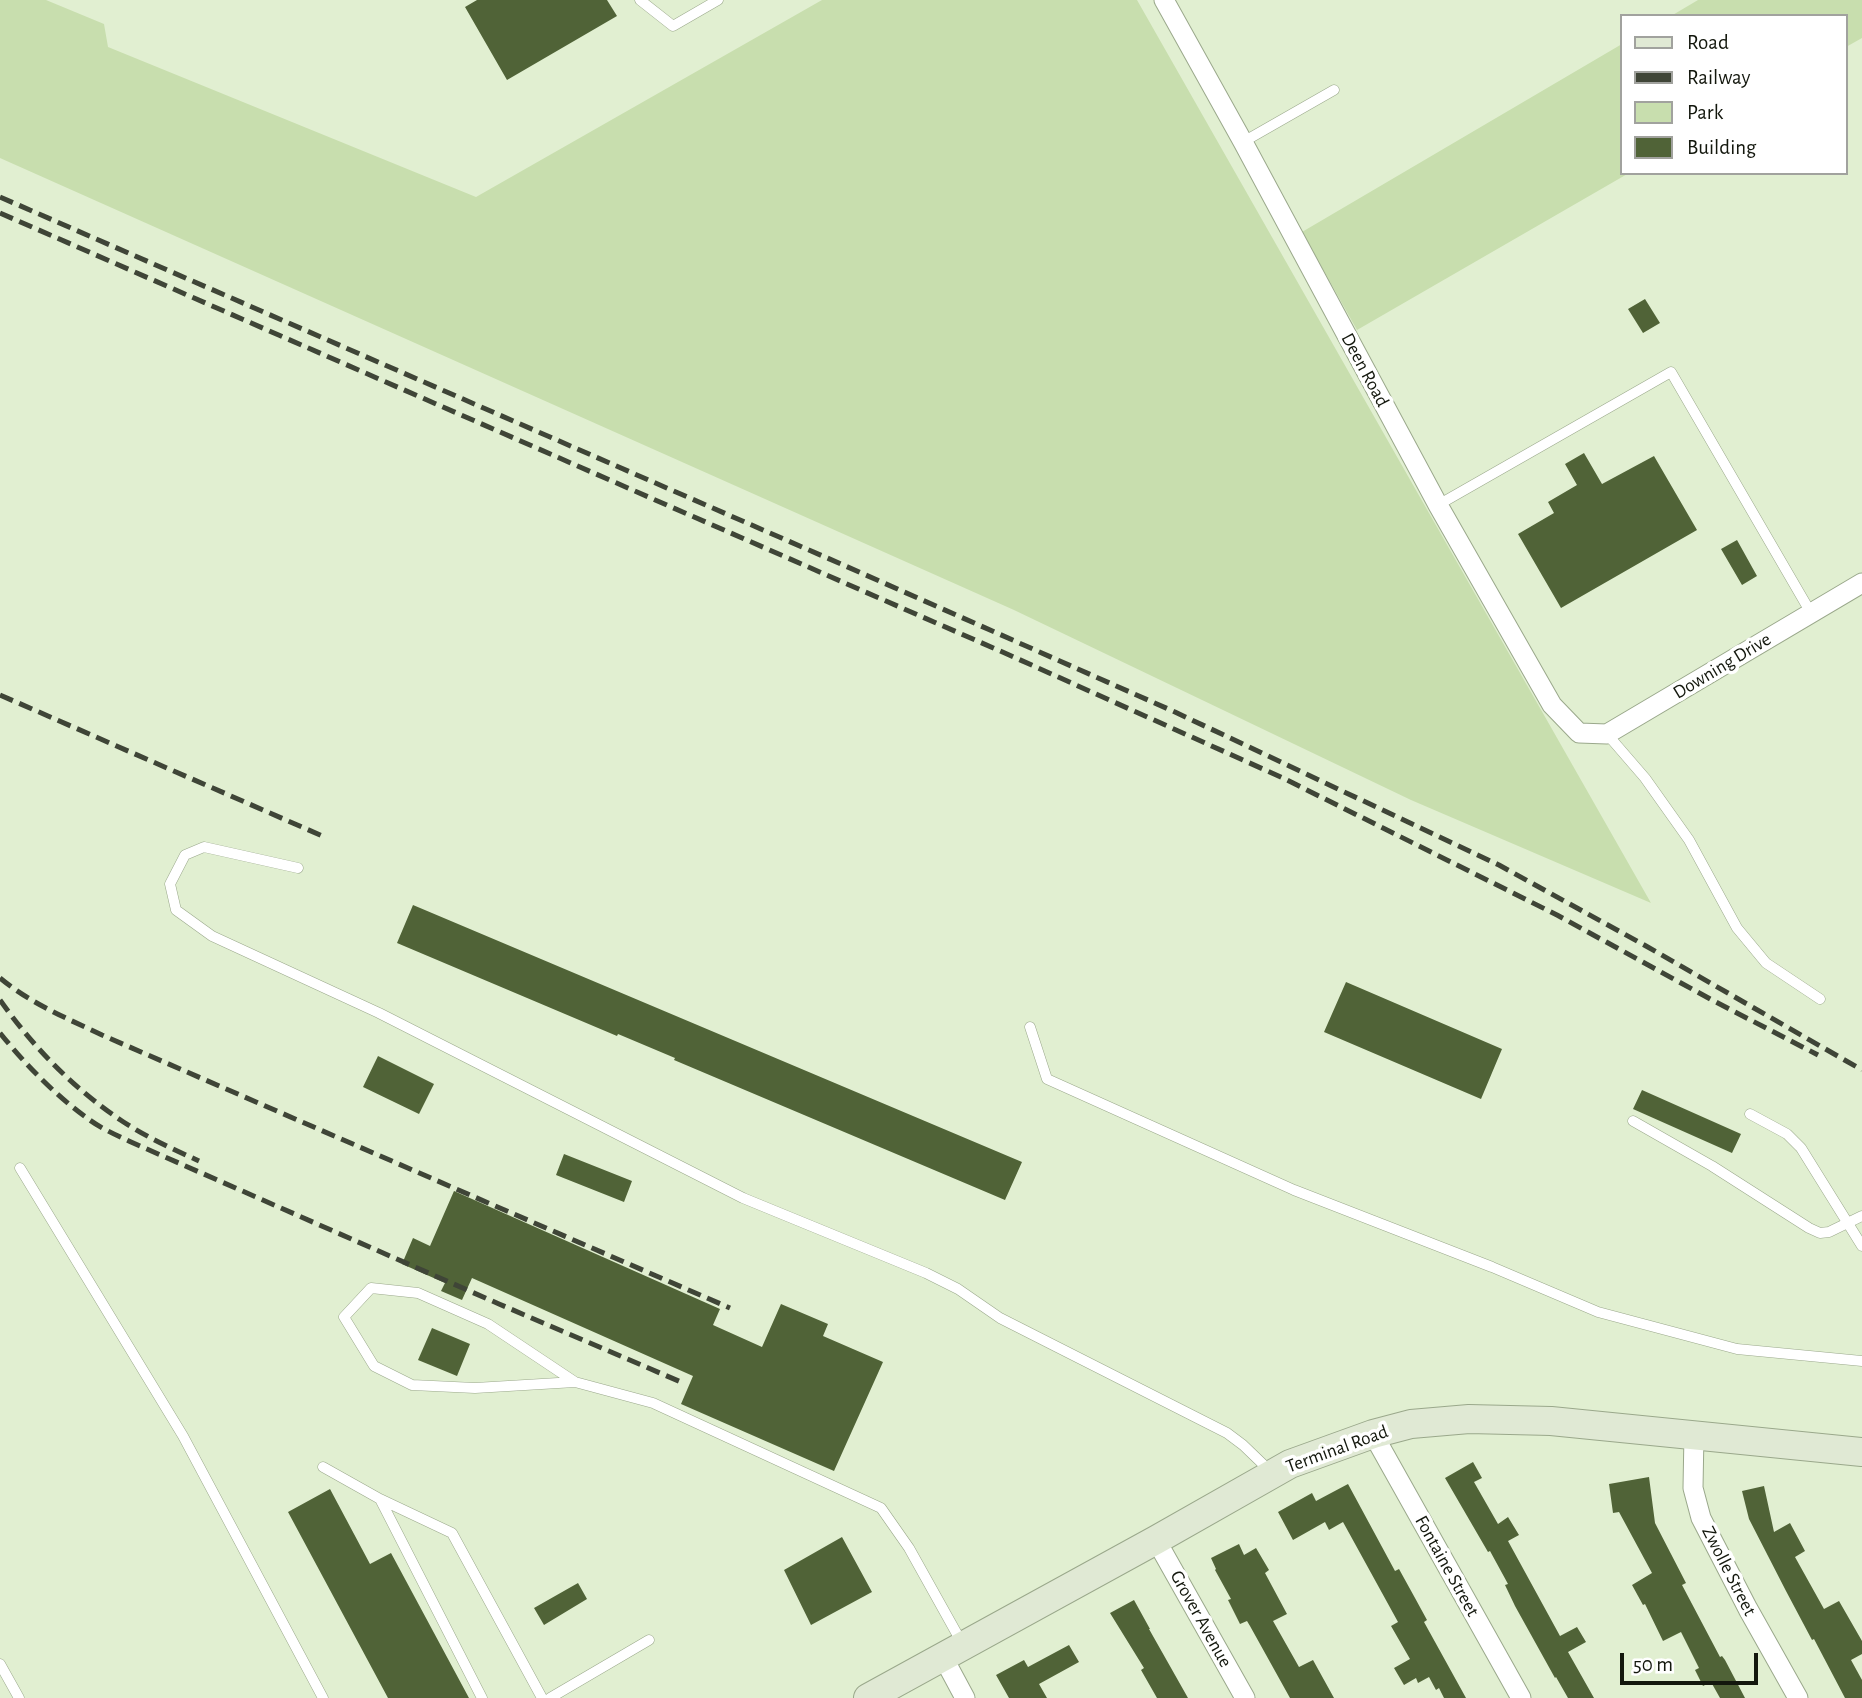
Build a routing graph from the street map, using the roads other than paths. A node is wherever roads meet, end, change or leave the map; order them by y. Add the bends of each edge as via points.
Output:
1 (640, 0) edge
2 (718, 0) edge
3 (1164, 0) edge
4 (1334, 90) dead end
5 (1243, 142) junction
6 (1438, 506) junction
7 (1862, 583) edge
8 (1811, 613) junction
9 (1607, 734) junction
10 (298, 868) dead end
11 (1819, 999) dead end
12 (1030, 1027) dead end
13 (1750, 1114) dead end
14 (1633, 1121) dead end
15 (20, 1168) dead end
16 (1862, 1216) edge
17 (1848, 1223) junction
18 (1862, 1246) edge
19 (1862, 1362) edge
20 (575, 1382) junction
21 (1373, 1434) junction
22 (1694, 1434) junction
23 (1862, 1451) edge
24 (323, 1467) dead end
25 (1273, 1474) junction
26 (380, 1499) junction
27 (1156, 1540) junction
28 (649, 1640) dead end
29 (953, 1652) junction
30 (0, 1664) edge
31 (19, 1698) edge
32 (323, 1698) edge
33 (482, 1698) edge
34 (542, 1698) edge
35 (551, 1698) edge
36 (868, 1698) edge
37 (965, 1698) edge
38 (1245, 1698) edge
39 (1521, 1698) edge
40 (1798, 1698) edge

1 - 2 lane via 673,26
3 - 5 street, Deen Road
4 - 5 lane
5 - 6 street, Deen Road
6 - 8 lane via 1671,372
6 - 9 street, Deen Road via 1552,705 1579,733
7 - 8 street, Downing Drive
8 - 9 street, Downing Drive
9 - 11 lane via 1689,840 1737,928 1766,963
10 - 25 lane via 204,847 185,855 170,884 176,910 212,936 379,1013 743,1198 958,1289 1000,1318 1227,1433
12 - 19 lane via 1046,1079 1294,1190 1598,1311 1737,1349
13 - 17 lane via 1801,1147
14 - 17 lane via 1809,1228 1829,1232
15 - 32 lane via 183,1436
16 - 17 lane
17 - 18 lane
20 - 20 lane via 475,1388 412,1385 374,1366 344,1317 371,1288 418,1293 488,1325
20 - 29 lane via 653,1403 881,1508 909,1548
21 - 22 main road, Terminal Road via 1412,1423 1469,1419
21 - 25 main road, Terminal Road
21 - 39 street, Fontaine Street
22 - 23 main road, Terminal Road
22 - 40 street, Zwolle Street via 1693,1488 1701,1518
24 - 26 lane
25 - 27 main road, Terminal Road
26 - 33 lane
26 - 34 lane via 452,1533
27 - 29 main road, Terminal Road
27 - 38 street, Grover Avenue
28 - 35 lane
29 - 36 main road, Terminal Road
29 - 37 street
30 - 31 lane

